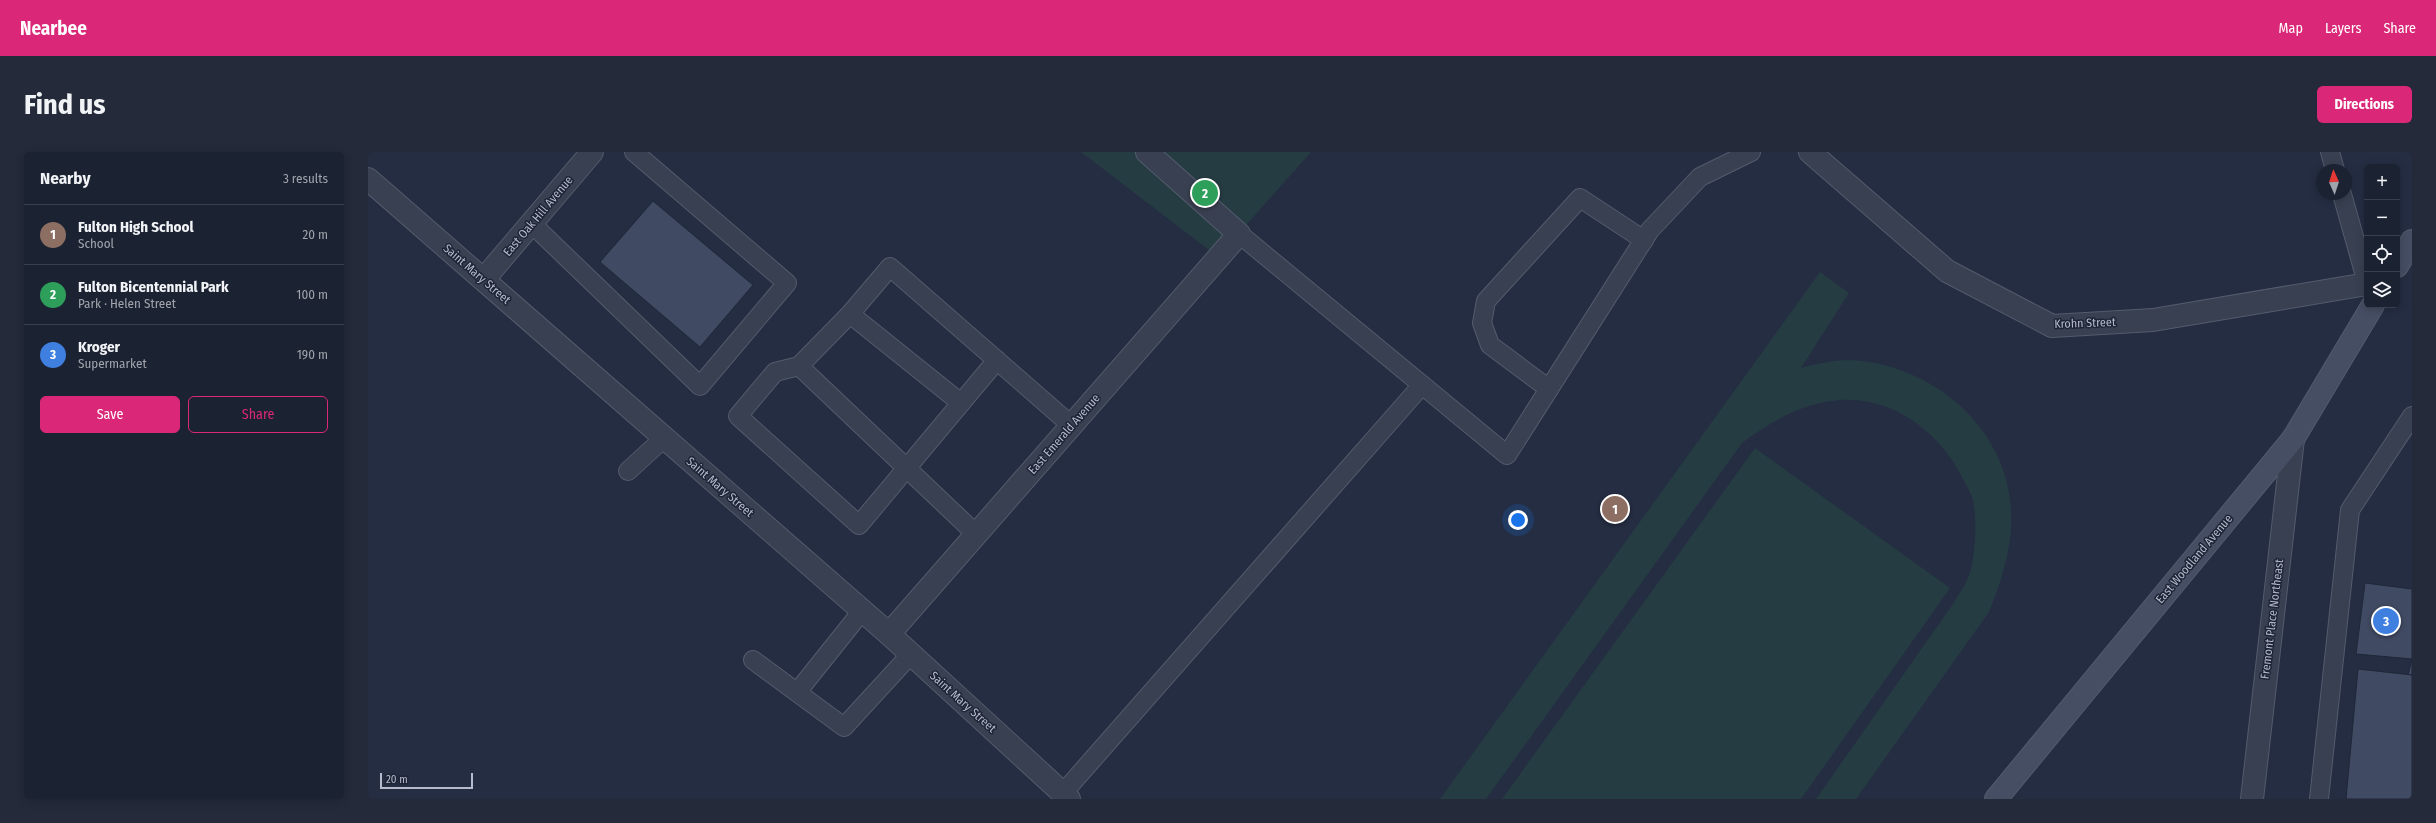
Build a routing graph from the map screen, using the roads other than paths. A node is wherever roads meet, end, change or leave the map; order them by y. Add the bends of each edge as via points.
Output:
1 (592, 152) edge
2 (634, 152) edge
3 (1147, 152) edge
4 (1751, 152) edge
5 (1810, 152) edge
6 (2330, 152) edge
7 (2333, 164) edge
8 (368, 179) edge
9 (2344, 200) edge
10 (532, 224) junction
11 (1236, 231) junction
12 (1644, 240) junction
13 (2412, 241) edge
14 (2400, 261) edge
15 (2364, 273) edge
16 (484, 279) junction
17 (2364, 285) edge
18 (2371, 308) edge
19 (850, 314) junction
20 (997, 360) junction
21 (799, 366) junction
22 (1422, 385) junction
23 (1549, 389) junction
24 (961, 403) junction
25 (2412, 416) edge
26 (1071, 425) junction
27 (664, 438) junction
28 (2293, 439) junction
29 (907, 469) junction
30 (628, 471) dead end
31 (976, 534) junction
32 (862, 611) junction
33 (889, 634) junction
34 (911, 654) junction
35 (753, 660) dead end
36 (798, 691) junction
37 (1066, 796) edge
38 (1996, 799) edge
39 (2252, 799) edge
40 (2319, 799) edge

1 - 10 street, East Oak Hill Avenue
2 - 10 lane via 787,283 700,386
3 - 11 street
4 - 12 lane via 1700,177 1650,230
5 - 17 street, Krohn Street via 1947,271 2052,326 2153,320
6 - 7 lane
8 - 16 street, Saint Mary Street
9 - 15 lane
10 - 16 street, East Oak Hill Avenue
11 - 22 lane
11 - 26 street, East Emerald Avenue
12 - 23 lane
12 - 23 lane via 1580,198 1486,302 1482,324 1490,345
13 - 14 main road
16 - 27 street, Saint Mary Street
18 - 28 main road, East Woodland Avenue
19 - 20 lane via 890,267
19 - 21 lane
19 - 24 lane
20 - 24 lane
20 - 26 lane
21 - 29 lane
21 - 29 lane via 775,372 738,416 859,525
22 - 23 lane via 1507,455
22 - 37 lane
24 - 29 lane
25 - 40 lane via 2350,510
26 - 31 street, East Emerald Avenue
27 - 30 lane
27 - 32 street, Saint Mary Street
28 - 38 main road, East Woodland Avenue
28 - 39 street, Fremont Place Northeast
29 - 31 lane
31 - 33 street, East Emerald Avenue
32 - 33 street, Saint Mary Street
32 - 36 lane
33 - 34 street, Saint Mary Street
34 - 36 lane via 844,727
34 - 37 street, Saint Mary Street
35 - 36 lane

